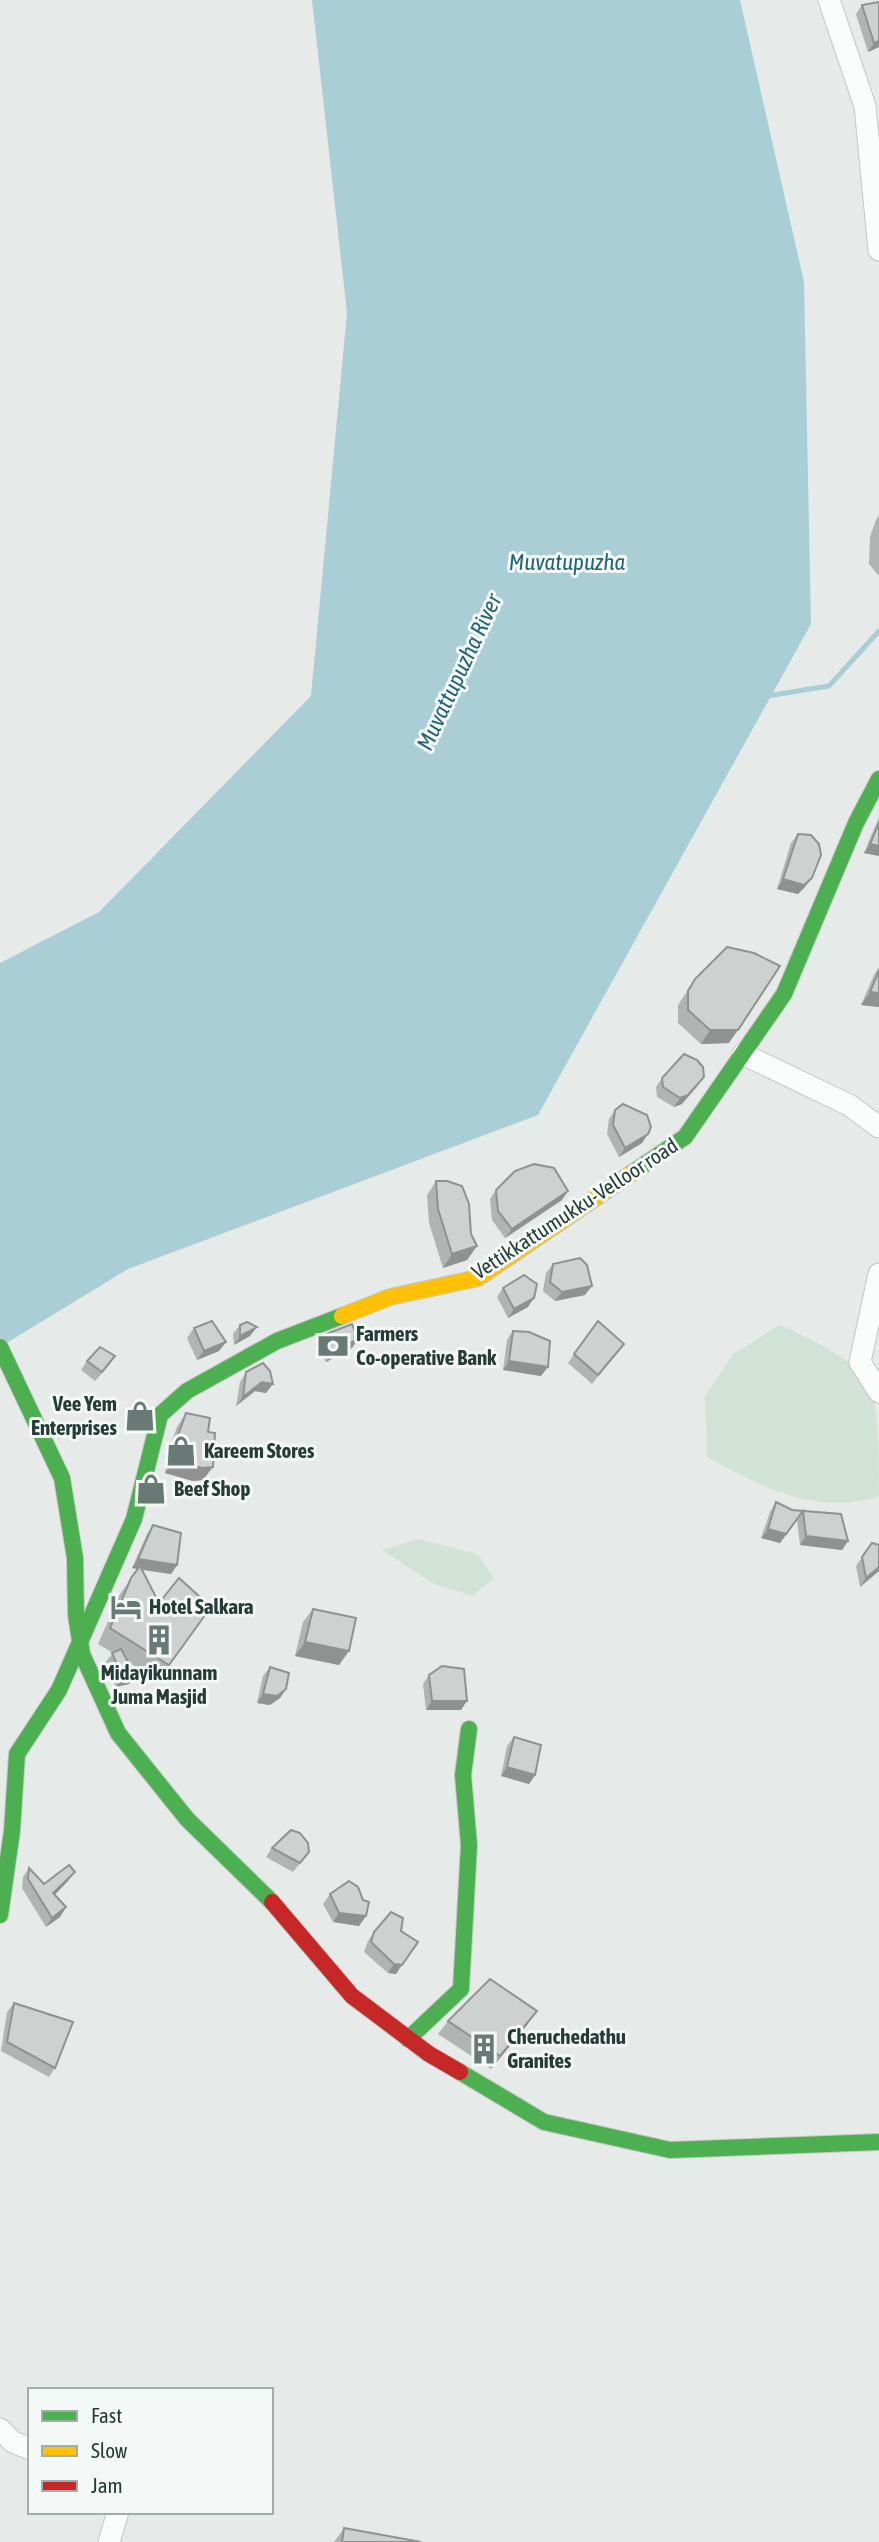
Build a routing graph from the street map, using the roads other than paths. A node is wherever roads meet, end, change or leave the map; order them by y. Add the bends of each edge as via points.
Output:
1 (829, 0) edge
2 (879, 250) edge
3 (879, 779) edge
4 (743, 1054) junction
5 (879, 1127) edge
6 (879, 1274) edge
7 (0, 1347) edge
8 (879, 1392) edge
9 (81, 1640) junction
10 (469, 1729) dead end
11 (0, 1915) edge
12 (408, 2039) junction
13 (879, 2142) edge
14 (0, 2429) edge
15 (28, 2448) edge
16 (117, 2514) edge
17 (109, 2542) edge

1 - 2 street via 865,106
3 - 4 street, Vettikkattumukku-Velloor road via 785,994
4 - 5 street via 849,1105
4 - 9 street, Vettikkattumukku-Velloor road via 685,1137 478,1278 390,1297 277,1341 187,1391 160,1415 134,1519
6 - 8 street via 860,1362
7 - 9 street via 62,1478 75,1558
9 - 11 street, Vettikkattumukku-Velloor road via 59,1690 16,1754 12,1831
9 - 12 street via 82,1654 118,1733 187,1819 277,1907 352,1996
10 - 12 street via 463,1775 469,1845 461,1989
12 - 13 street via 544,2122 670,2150
14 - 15 street
16 - 17 street

